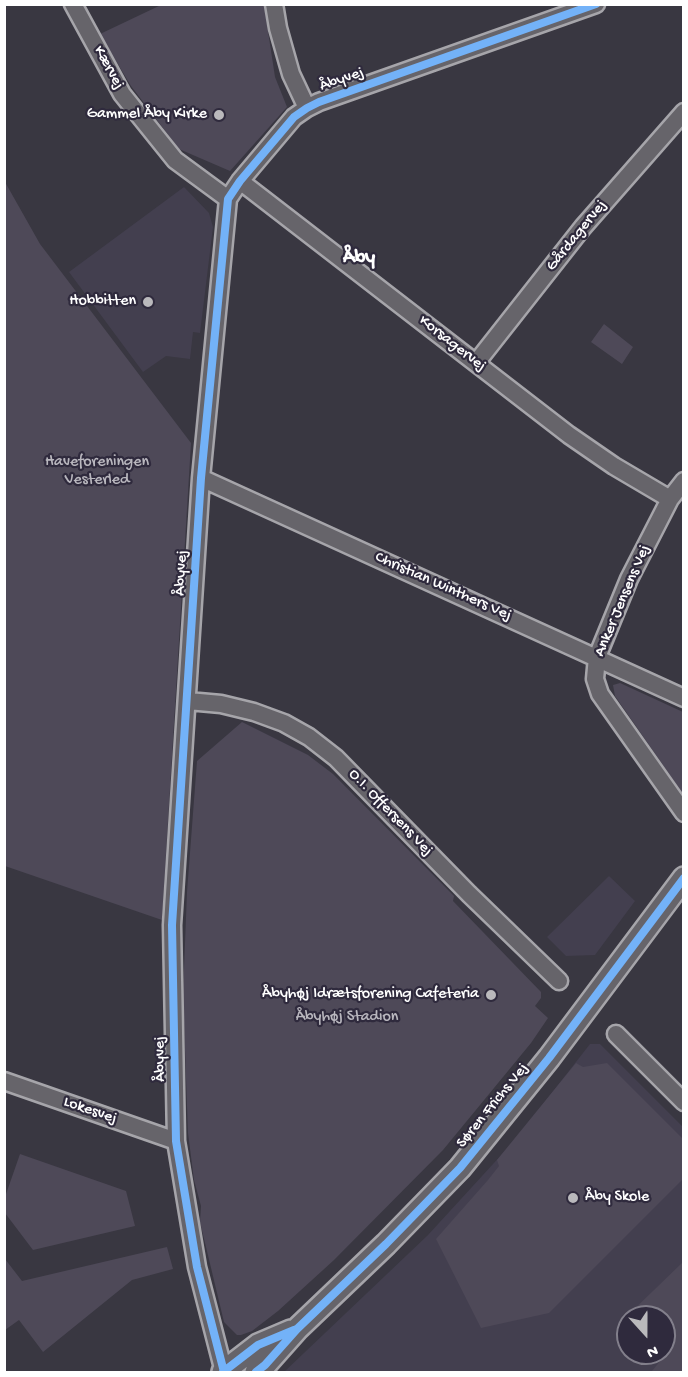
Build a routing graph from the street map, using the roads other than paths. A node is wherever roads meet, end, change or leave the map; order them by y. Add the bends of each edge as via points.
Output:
1 (73, 4) edge
2 (274, 4) edge
3 (596, 4) edge
4 (307, 108) junction
5 (684, 112) edge
6 (240, 181) junction
7 (228, 199) junction
8 (476, 363) junction
9 (201, 478) junction
10 (684, 481) edge
11 (670, 499) junction
12 (597, 657) junction
13 (684, 698) edge
14 (188, 701) junction
15 (684, 813) edge
16 (684, 878) edge
17 (559, 981) dead end
18 (616, 1034) dead end
19 (4, 1081) edge
20 (684, 1102) edge
21 (176, 1141) junction
22 (297, 1329) junction
23 (223, 1372) edge
24 (255, 1372) edge

1 - 7 street, Kærvej via 122,93 172,157
2 - 4 street via 291,74
3 - 4 street, Åbyvej
4 - 6 street, Åbyvej via 294,117
5 - 8 street, Gårdagervej via 583,227
6 - 7 street, Åbyvej
6 - 8 street, Korsagervej
7 - 9 street, Åbyvej
8 - 11 street, Korsagervej via 569,435
9 - 12 street, Christian Winthers Vej
9 - 14 street, Åbyvej
10 - 11 street, Anker Jensens Vej
11 - 12 street, Anker Jensens Vej via 629,579
12 - 13 street, Christian Winthers Vej
12 - 15 street, Anker Jensens Vej via 595,678 600,694
14 - 17 street, O.I. Offersens Vej via 254,712 284,723 318,744
14 - 21 street, Åbyvej via 172,925
16 - 22 street, Søren Frichs Vej via 556,1049 460,1168
18 - 20 street
19 - 21 street, Lokesvej
21 - 23 street, Åbyvej via 197,1267
22 - 23 street, Søren Frichs Vej via 258,1345
22 - 24 street, Søren Frichs Vej

